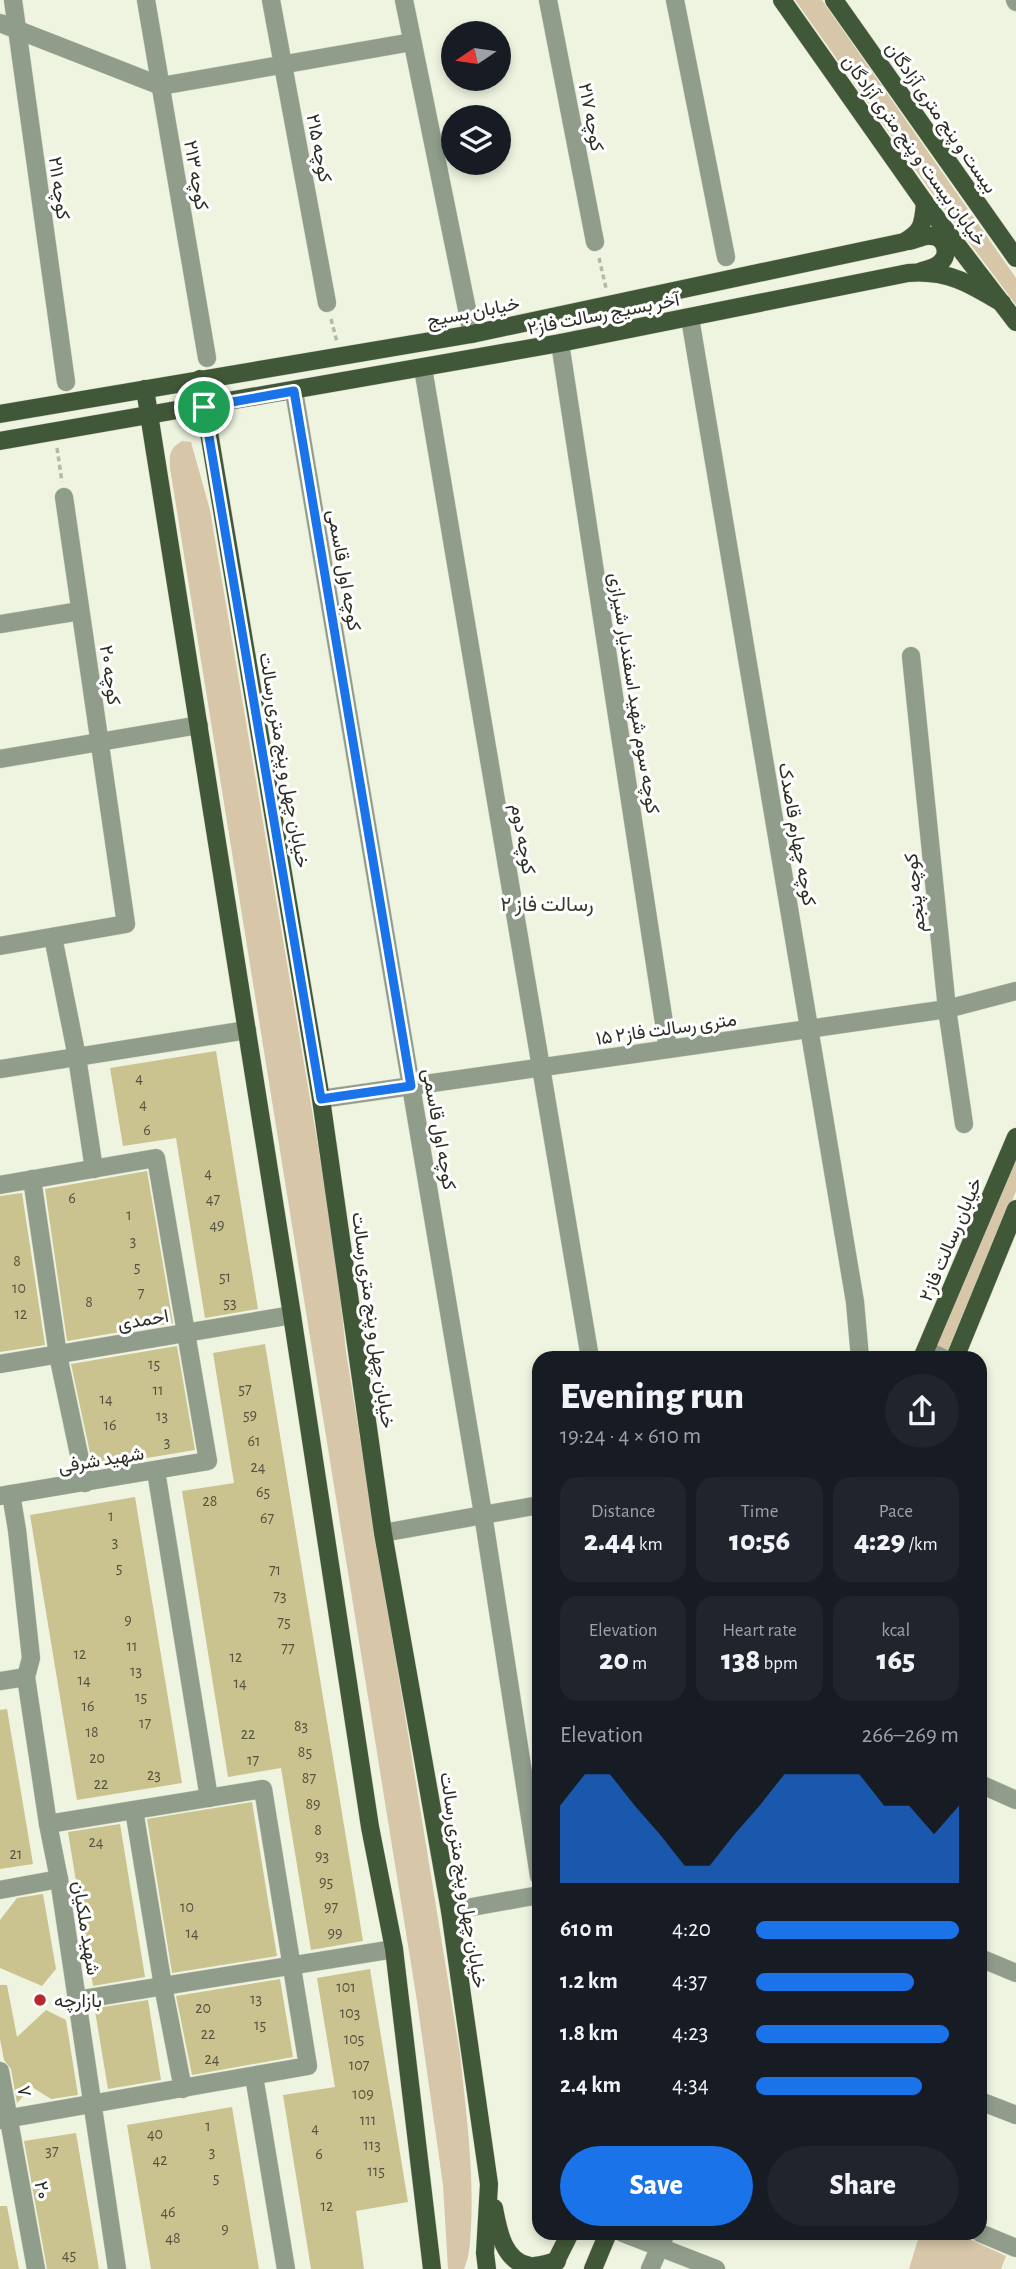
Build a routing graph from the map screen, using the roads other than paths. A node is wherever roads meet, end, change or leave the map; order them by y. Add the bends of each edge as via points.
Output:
1 (13, 0) edge
2 (146, 0) edge
3 (271, 0) edge
4 (404, 0) edge
5 (548, 0) edge
6 (675, 0) edge
7 (782, 0) edge
8 (834, 0) edge
9 (8, 25) edge
10 (412, 42) junction
11 (282, 65) junction
12 (161, 86) junction
13 (925, 203) junction
14 (595, 242) road end
15 (904, 242) junction
16 (726, 257) dead end
17 (1016, 258) edge
18 (922, 271) junction
19 (327, 303) road end
20 (1002, 303) junction
21 (690, 318) junction
22 (1016, 322) edge
23 (472, 334) junction
24 (560, 343) junction
25 (207, 358) dead end
26 (423, 368) junction
27 (200, 379) junction
28 (66, 382) dead end
29 (145, 389) junction
30 (294, 391) junction
31 (204, 407) junction
32 (0, 414) edge
33 (149, 416) junction
34 (0, 442) edge
35 (64, 497) road end
36 (80, 611) junction
37 (0, 624) edge
38 (911, 656) dead end
39 (199, 725) junction
40 (100, 743) junction
41 (0, 759) edge
42 (53, 937) junction
43 (0, 946) edge
44 (1016, 991) edge
45 (947, 1009) junction
46 (809, 1028) junction
47 (247, 1030) junction
48 (668, 1049) junction
49 (77, 1057) junction
50 (541, 1067) junction
51 (0, 1069) edge
52 (411, 1086) junction
53 (321, 1099) junction
54 (964, 1124) dead end
55 (1016, 1137) edge
56 (94, 1169) junction
57 (33, 1180) junction
58 (0, 1185) edge
59 (1016, 1209) edge
60 (292, 1315) junction
61 (186, 1333) junction
62 (589, 1351) edge
63 (859, 1351) edge
64 (925, 1351) edge
65 (958, 1351) edge
66 (58, 1355) junction
67 (0, 1364) edge
68 (156, 1471) junction
69 (85, 1483) junction
70 (6, 1495) edge
71 (532, 1506) edge
72 (483, 1514) junction
73 (383, 1533) junction
74 (26, 1676) junction
75 (0, 1682) edge
76 (987, 1787) edge
77 (209, 1798) junction
78 (1016, 1800) edge
79 (134, 1810) junction
80 (48, 1824) junction
81 (532, 1830) edge
82 (59, 1879) junction
83 (0, 1890) edge
84 (532, 1896) edge
85 (450, 1911) junction
86 (394, 1949) junction
87 (987, 1961) edge
88 (291, 1964) junction
89 (1016, 1973) edge
90 (163, 1986) junction
91 (78, 2000) junction
92 (0, 2071) edge
93 (254, 2076) junction
94 (183, 2089) junction
95 (987, 2104) edge
96 (93, 2105) junction
97 (1016, 2115) edge
98 (4, 2120) edge
99 (489, 2184) junction
100 (987, 2236) edge
101 (566, 2240) edge
102 (605, 2240) edge
103 (663, 2240) edge
104 (1016, 2248) edge
105 (484, 2264) edge
106 (554, 2265) edge
107 (433, 2267) edge
108 (36, 2269) edge
109 (117, 2269) edge
110 (286, 2269) edge
111 (593, 2269) edge
112 (650, 2269) edge
113 (716, 2269) edge

1 - 9 street, کوچه ۲۱۱
2 - 12 street, کوچه ۲۱۳
3 - 11 street, کوچه ۲۱۵
4 - 10 street
5 - 14 street, کوچه ۲۱۷
6 - 16 street
7 - 13 main road, خیابان بیست و پنج متری آزادگان
8 - 17 main road, بیست و پنج متری آزادگان
9 - 12 street
9 - 28 street, کوچه ۲۱۱
10 - 11 street
10 - 23 street
11 - 12 street
11 - 19 street, کوچه ۲۱۵
12 - 25 street, کوچه ۲۱۳
13 - 15 main road via 917,235
13 - 20 main road, خیابان بیست و پنج متری آزادگان
15 - 18 main road, خیابان بسیج via 932,236 946,247 940,264
15 - 23 main road, خیابان بسیج
18 - 20 main road, آخر بسیج رسالت فاز۲ via 966,281
18 - 21 main road, آخر بسیج رسالت فاز۲
20 - 22 main road, خیابان بیست و پنج متری آزادگان
21 - 24 main road, آخر بسیج رسالت فاز۲
21 - 46 street, کوچه چهارم قاصدک
23 - 27 main road, خیابان بسیج
24 - 26 main road, آخر بسیج رسالت فاز۲
24 - 48 street, کوچه سوم شهید اسفندیار شیرازی
26 - 30 main road, آخر بسیج رسالت فاز۲
26 - 50 street, کوچه دوم
27 - 29 main road, خیابان بسیج
27 - 31 main road, خیابان چهل و پنج متری رسالت
29 - 32 main road, خیابان بسیج
29 - 33 main road
30 - 31 main road, آخر بسیج رسالت فاز۲
30 - 52 street, کوچه اول قاسمی
31 - 33 main road
31 - 53 main road, خیابان چهل و پنج متری رسالت
33 - 34 main road
33 - 39 main road
35 - 36 street, ۲۰ کوچه
36 - 37 street
36 - 40 street, ۲۰ کوچه
38 - 45 street, کوچه پنجم
39 - 40 street
39 - 47 main road
40 - 41 street
40 - 42 street, ۲۰ کوچه via 126,924
42 - 43 street
42 - 49 street
44 - 45 street, ۱۵ متری رسالت فاز۲
45 - 46 street, ۱۵ متری رسالت فاز۲
45 - 54 street, کوچه پنجم
46 - 48 street, ۱۵ متری رسالت فاز۲
46 - 63 street, کوچه چهارم قاصدک
47 - 49 street
47 - 60 main road
48 - 50 street, ۱۵ متری رسالت فاز۲
49 - 51 street
49 - 56 street
50 - 52 street, ۱۵ متری رسالت فاز۲
50 - 62 street, کوچه دوم
52 - 53 street, ۱۵ متری رسالت فاز۲
52 - 72 street, کوچه اول قاسمی
53 - 73 main road, خیابان چهل و پنج متری رسالت
55 - 64 main road, خیابان رسالت فاز۲
56 - 57 street
56 - 61 street via 156,1158
57 - 58 street
57 - 66 street
59 - 65 main road
60 - 61 street, احمدی
60 - 86 main road via 370,1827
61 - 66 street, احمدی
61 - 68 street, شهید شرفی via 208,1461
66 - 67 street, احمدی
66 - 69 street
68 - 69 street, شهید شرفی
68 - 77 street
69 - 70 street, شهید شرفی
70 - 74 street, شهید ملکیان via 24,1588 31,1658
71 - 72 street
72 - 73 street
72 - 81 street, کوچه اول قاسمی
73 - 85 main road, خیابان چهل و پنج متری رسالت
74 - 75 street
74 - 80 street, شهید ملکیان
76 - 78 street
77 - 79 street
77 - 88 street via 263,1789
79 - 80 street
79 - 90 street
80 - 82 street, شهید ملکیان
82 - 83 street
82 - 91 street, شهید ملکیان
84 - 85 street
85 - 99 main road, خیابان چهل و پنج متری رسالت
86 - 88 street
86 - 107 main road
87 - 89 street
88 - 90 street
88 - 93 street via 308,2066
90 - 91 street
90 - 94 street
91 - 96 street, شهید ملکیان
92 - 98 street, ۷
93 - 94 street
93 - 110 street
94 - 96 street
95 - 97 street
96 - 98 street
96 - 109 street, شهید ملکیان
98 - 108 street, ۲۰
99 - 105 main road, خیابان چهل و پنج متری رسالت
99 - 106 main road via 500,2237 517,2262 532,2267
100 - 104 street
101 - 106 main road
102 - 111 main road
103 - 112 street
103 - 113 street

